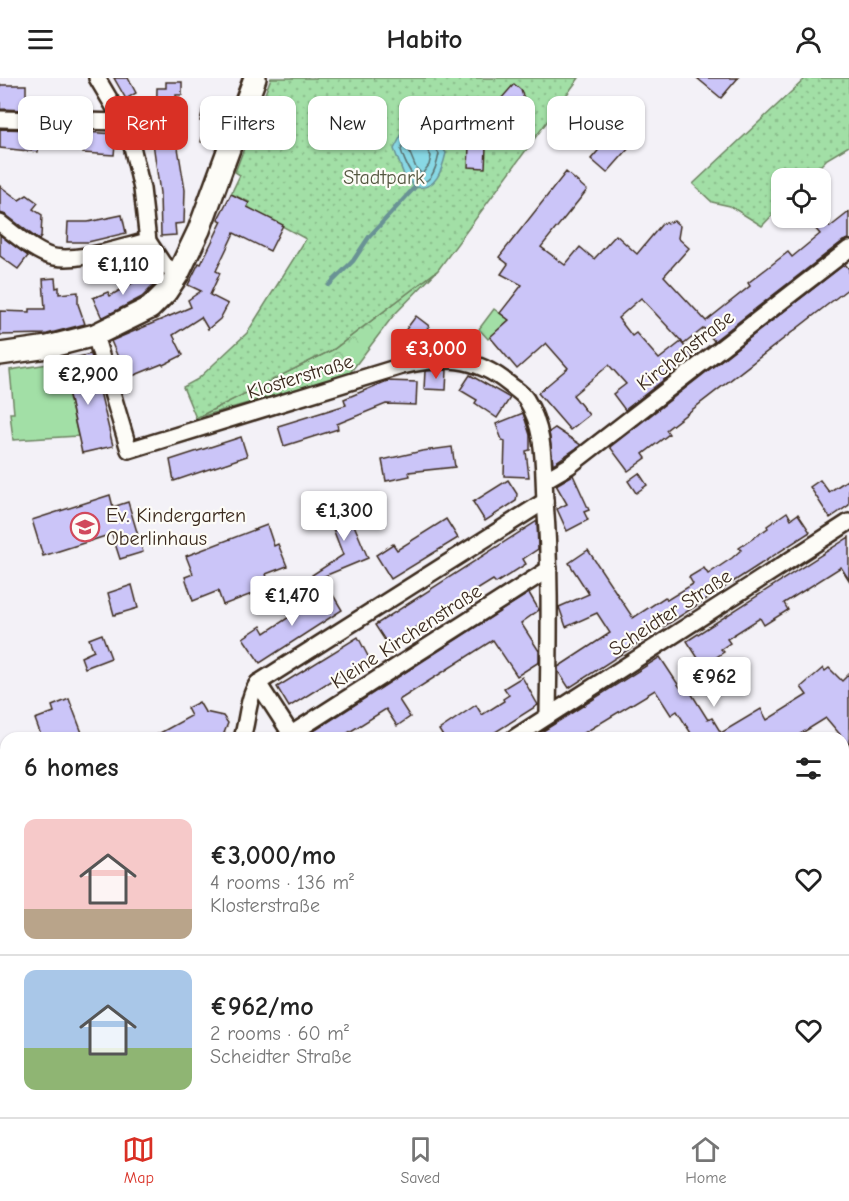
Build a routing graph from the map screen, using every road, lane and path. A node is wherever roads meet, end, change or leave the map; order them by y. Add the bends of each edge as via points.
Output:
1 (97, 78) edge
2 (255, 78) edge
3 (108, 96) edge
4 (0, 119) edge
5 (105, 122) edge
6 (133, 150) edge
7 (0, 223) edge
8 (148, 241) junction
9 (849, 249) edge
10 (178, 274) junction
11 (95, 335) junction
12 (0, 354) edge
13 (545, 480) junction
14 (545, 501) junction
15 (849, 522) edge
16 (549, 569) junction
17 (258, 683) junction
18 (548, 715) junction
19 (244, 732) edge
20 (286, 732) edge
21 (294, 732) edge
22 (523, 732) edge

1 - 3 street
2 - 10 main road via 199,230
4 - 5 street
6 - 8 street
7 - 8 street via 46,255 61,258
8 - 10 street via 163,264
9 - 13 street, Kirchenstraße via 569,466
10 - 11 main road via 150,308
11 - 12 main road
11 - 13 street, Klosterstraße via 129,450 402,366 430,359 453,359 501,377 526,398 540,430
13 - 14 street, Klosterstraße
14 - 16 street, Klosterstraße
14 - 17 street
15 - 18 street, Scheidter Straße
16 - 18 street, Klosterstraße
16 - 21 street, Kleine Kirchenstraße
17 - 19 street via 251,694
17 - 20 street
18 - 22 street, Scheidter Straße

